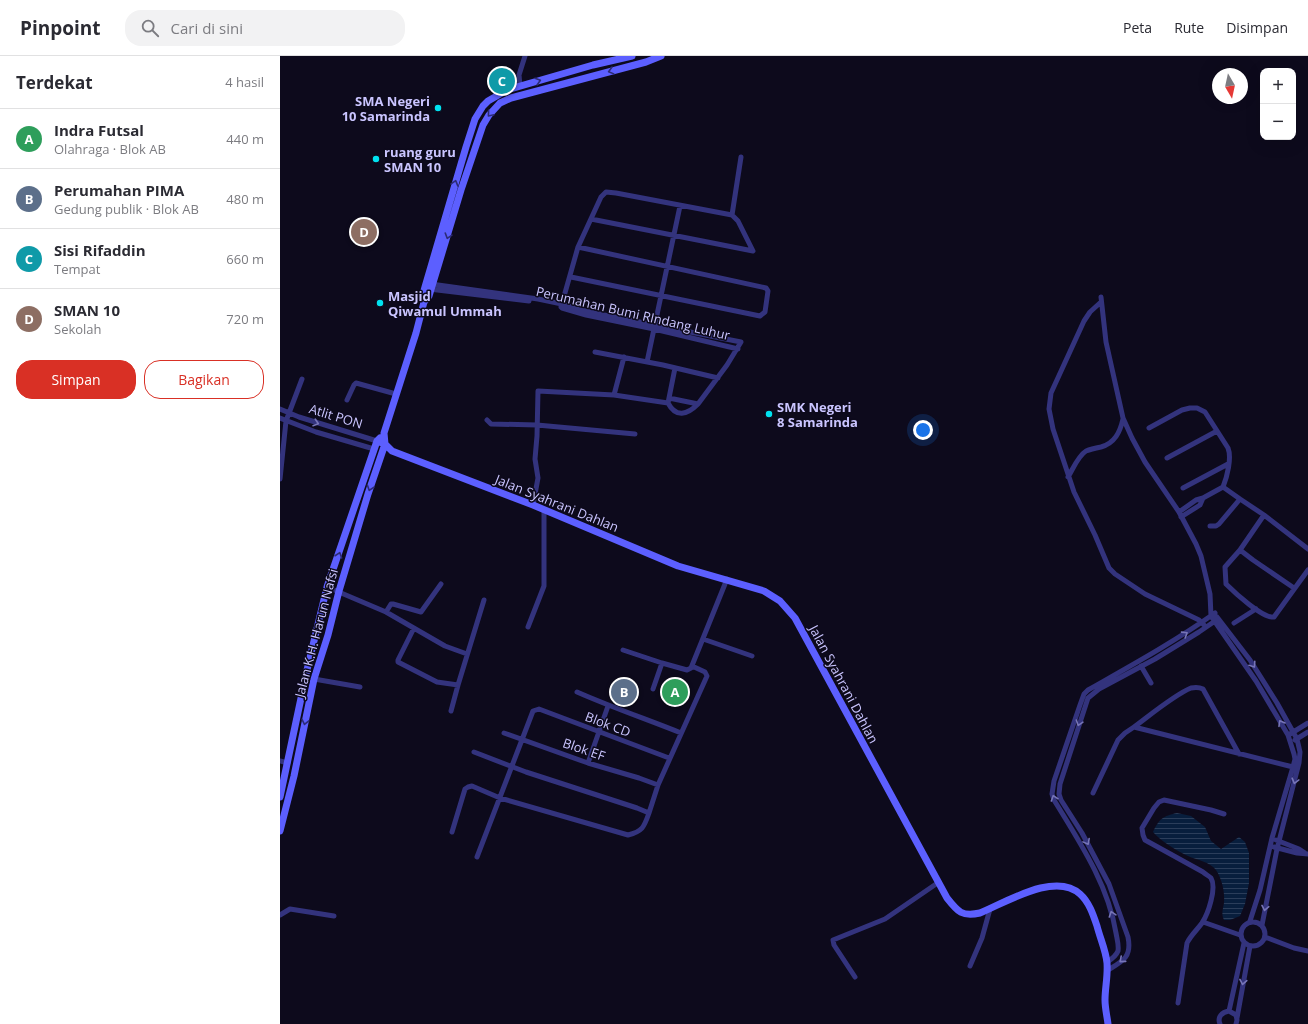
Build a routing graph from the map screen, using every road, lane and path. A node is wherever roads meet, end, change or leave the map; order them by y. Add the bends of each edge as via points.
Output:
1 (525, 56) edge
2 (632, 56) edge
3 (661, 56) edge
4 (622, 59) junction
5 (624, 68) junction
6 (520, 86) junction
7 (741, 157) dead end
8 (680, 206) junction
9 (732, 215) junction
10 (591, 218) junction
11 (674, 235) junction
12 (578, 247) junction
13 (667, 266) junction
14 (571, 276) junction
15 (429, 286) junction
16 (661, 296) junction
17 (562, 306) junction
18 (655, 327) junction
19 (738, 349) junction
20 (596, 352) dead end
21 (624, 357) junction
22 (647, 362) junction
23 (675, 368) junction
24 (718, 378) junction
25 (302, 379) dead end
26 (396, 394) junction
27 (614, 395) junction
28 (347, 400) dead end
29 (668, 400) junction
30 (698, 404) junction
31 (280, 408) edge
32 (288, 412) junction
33 (280, 418) edge
34 (1123, 418) junction
35 (286, 420) junction
36 (487, 420) dead end
37 (538, 425) junction
38 (1149, 428) dead end
39 (1217, 431) junction
40 (384, 433) junction
41 (635, 434) dead end
42 (377, 440) junction
43 (385, 444) junction
44 (374, 449) junction
45 (392, 451) junction
46 (382, 452) junction
47 (1167, 458) dead end
48 (1228, 464) junction
49 (1068, 477) junction
50 (280, 479) edge
51 (1223, 487) junction
52 (1183, 488) dead end
53 (1240, 499) junction
54 (533, 503) junction
55 (544, 510) junction
56 (1180, 515) junction
57 (1264, 516) junction
58 (1210, 526) dead end
59 (1308, 549) edge
60 (1240, 550) junction
61 (1308, 570) edge
62 (727, 579) junction
63 (441, 584) dead end
64 (328, 587) junction
65 (1294, 588) junction
66 (339, 591) junction
67 (484, 600) dead end
68 (1256, 609) junction
69 (386, 612) junction
70 (1214, 617) junction
71 (1202, 622) junction
72 (1234, 623) dead end
73 (528, 627) dead end
74 (1207, 627) junction
75 (414, 628) junction
76 (703, 639) junction
77 (623, 650) dead end
78 (467, 654) junction
79 (752, 656) dead end
80 (662, 663) junction
81 (692, 666) junction
82 (1141, 666) junction
83 (314, 679) junction
84 (1151, 683) dead end
85 (458, 685) junction
86 (360, 687) dead end
87 (653, 689) dead end
88 (577, 692) dead end
89 (608, 706) junction
90 (451, 711) dead end
91 (1308, 723) edge
92 (1134, 727) junction
93 (1308, 732) edge
94 (504, 733) dead end
95 (600, 733) junction
96 (681, 733) junction
97 (1290, 734) junction
98 (522, 738) junction
99 (1297, 739) junction
100 (1291, 743) junction
101 (290, 752) junction
102 (474, 752) dead end
103 (299, 754) junction
104 (1239, 754) junction
105 (669, 758) junction
106 (280, 761) edge
107 (288, 763) junction
108 (588, 763) junction
109 (511, 766) junction
110 (1293, 767) junction
111 (658, 785) junction
112 (1093, 793) dead end
113 (280, 797) edge
114 (500, 798) junction
115 (649, 813) junction
116 (1224, 814) dead end
117 (280, 831) edge
118 (452, 832) dead end
119 (1272, 838) junction
120 (1279, 840) junction
121 (1271, 846) junction
122 (1277, 849) junction
123 (1307, 853) edge
124 (477, 857) dead end
125 (939, 882) junction
126 (990, 909) junction
127 (280, 915) edge
128 (334, 916) dead end
129 (1203, 922) junction
130 (1250, 922) junction
131 (1262, 925) junction
132 (1125, 930) junction
133 (1116, 932) junction
134 (1240, 935) junction
135 (1265, 937) junction
136 (1244, 943) junction
137 (1250, 946) junction
138 (1308, 952) edge
139 (1107, 962) junction
140 (970, 966) dead end
141 (1108, 970) junction
142 (855, 977) dead end
143 (1178, 1003) dead end
144 (1229, 1011) junction
145 (1237, 1022) edge
146 (1108, 1024) edge
147 (1220, 1024) edge

1 - 6 street via 519,75
2 - 4 main road
3 - 5 main road
4 - 5 main road
6 -> 4 main road
5 -> 15 main road via 511,98 489,115 483,125
15 -> 6 main road via 475,119 488,101
7 - 9 street
8 - 9 street
8 - 10 street via 609,192 601,197
8 - 11 street
9 - 11 street via 753,252
10 - 11 street
10 - 12 street
11 - 13 street
12 - 13 street
12 - 14 street
13 - 16 street
13 - 16 street via 766,288 768,291 765,312 760,316
14 - 16 street
14 - 17 street
15 - 17 street, Perumahan Bumi RIndang Luhur via 538,299
15 - 26 main road via 423,294 424,302 416,332
16 - 18 street
17 - 18 street, Perumahan Bumi RIndang Luhur via 586,315
18 - 19 street, Perumahan Bumi RIndang Luhur
18 - 19 street via 741,342
18 - 22 street
19 - 24 street, Perumahan Bumi RIndang Luhur
20 - 21 street
21 - 22 street
21 - 27 street
22 - 23 street
23 - 24 street
23 - 29 street
24 - 30 street, Perumahan Bumi RIndang Luhur
25 - 32 street
26 - 28 street via 356,383
26 - 40 main road
27 - 29 street
27 - 37 street via 539,390
29 - 30 street
29 - 30 street via 674,410 682,413 690,412
31 - 32 street, Atlit PON
32 - 35 street
32 -> 42 street, Atlit PON
33 - 35 street, Atlit PON
34 - 49 street via 1121,430 1116,438 1105,446 1085,452
34 - 49 street via 1106,342 1101,300 1084,321 1051,394 1049,409 1053,429
34 - 56 street via 1145,462
35 - 44 street, Atlit PON via 316,432
35 - 50 street
36 - 37 street via 490,424
37 - 41 street
37 - 54 street via 535,459 538,478
38 - 39 street via 1182,410 1197,408 1205,412
39 - 47 street
39 - 48 street via 1230,453
40 - 42 main road
40 - 43 main road
42 - 43 main road, Atlit PON
42 - 44 main road, Jalan K.H. Harun Nafsi
43 - 45 main road, Jalan Syahrani Dahlan
43 - 46 main road, Jalan K.H. Harun Nafsi
44 - 46 main road, Atlit PON
64 -> 44 main road, Jalan K.H. Harun Nafsi
45 - 46 main road, Jalan Syahrani Dahlan
45 - 54 main road, Jalan Syahrani Dahlan
46 -> 66 main road, Jalan K.H. Harun Nafsi
48 - 51 street
48 - 52 street
49 - 71 street via 1109,568 1145,594
51 - 53 street
51 - 56 street via 1196,500
53 - 57 street
53 - 58 street via 1219,524
54 - 55 main road, Jalan Syahrani Dahlan
55 - 62 main road, Jalan Syahrani Dahlan via 678,566
55 - 73 street via 544,586
56 - 70 street via 1201,556
57 - 59 street
57 - 60 street
60 - 65 street
60 - 68 street via 1225,567 1226,584
61 - 65 street
62 - 76 street
62 - 125 main road, Jalan Syahrani Dahlan via 764,591 780,601 795,618
63 - 69 street via 421,612 393,604
64 - 66 street
64 - 101 main road, Jalan K.H. Harun Nafsi
65 - 68 street via 1274,617 1270,618
66 - 69 street
66 - 83 main road, Jalan K.H. Harun Nafsi
67 - 78 street
68 - 72 street
69 - 75 street
70 - 71 street
70 - 74 street
70 - 97 street
71 - 74 street
133 -> 71 street via 1102,887 1083,848 1054,800 1054,781 1084,694
74 - 82 street
75 - 78 street via 446,646
75 - 85 street via 398,662 437,682
76 - 79 street
76 - 81 street
77 - 80 street
78 - 85 street
80 - 81 street via 687,670
80 - 87 street
81 - 96 street via 705,672 707,676
82 - 84 street
82 -> 132 street via 1099,689 1088,698 1059,790 1061,800 1110,884
83 - 86 street
83 -> 103 main road, Jalan K.H. Harun Nafsi
85 - 90 street
88 - 89 street
89 - 95 street
89 - 96 street
91 - 97 street
92 - 104 street
92 - 104 street via 1179,695 1199,687 1203,689
92 - 112 street via 1118,740
93 - 99 street
94 - 98 street, Blok EF
95 - 98 street, Blok CD via 539,709 531,713
95 - 105 street, Blok CD
95 - 108 street
96 - 105 street
97 - 99 street
97 - 100 street
98 - 108 street, Blok EF
98 - 109 street
99 - 100 street
99 -> 120 street via 1300,763
100 - 110 street via 1295,760
101 - 103 main road
101 - 107 main road, Jalan K.H. Harun Nafsi
102 - 109 street
103 - 117 main road, Jalan K.H. Harun Nafsi
104 - 110 street
105 - 111 street
106 - 107 street
107 - 113 main road, Jalan K.H. Harun Nafsi
108 - 111 street, Blok EF
109 - 114 street
109 - 115 street
110 - 119 street
111 - 115 street
114 - 115 street via 628,835 641,831
114 - 118 street via 472,786 465,789
114 - 124 street
116 - 129 street via 1164,800 1154,808 1142,828 1146,840 1210,878 1213,887 1212,898
119 - 120 street
119 - 121 street
120 - 122 street
120 - 123 street
121 - 122 street
121 - 130 street
122 - 123 street
122 -> 131 street
125 - 126 main road, Jalan Syahrani Dahlan via 957,911 972,915
125 - 142 street via 885,919 833,940
126 - 139 main road, Jalan Syahrani Dahlan via 1046,887 1071,888 1088,904
126 - 140 street via 982,938
127 - 128 street via 290,909
129 - 134 street
129 - 143 street via 1190,936 1187,944
130 - 131 street
130 - 134 street via 1242,927
131 - 135 street
132 - 133 street
132 -> 141 street via 1129,946 1126,957
133 - 139 street via 1117,952
134 - 136 street
135 - 137 street via 1256,946
135 - 138 street
136 - 137 street
136 - 144 street
137 -> 145 street
139 - 141 main road, Jalan Syahrani Dahlan
141 - 146 main road, Jalan Syahrani Dahlan via 1105,1000
144 - 145 street via 1234,1013
144 - 147 street via 1220,1015

